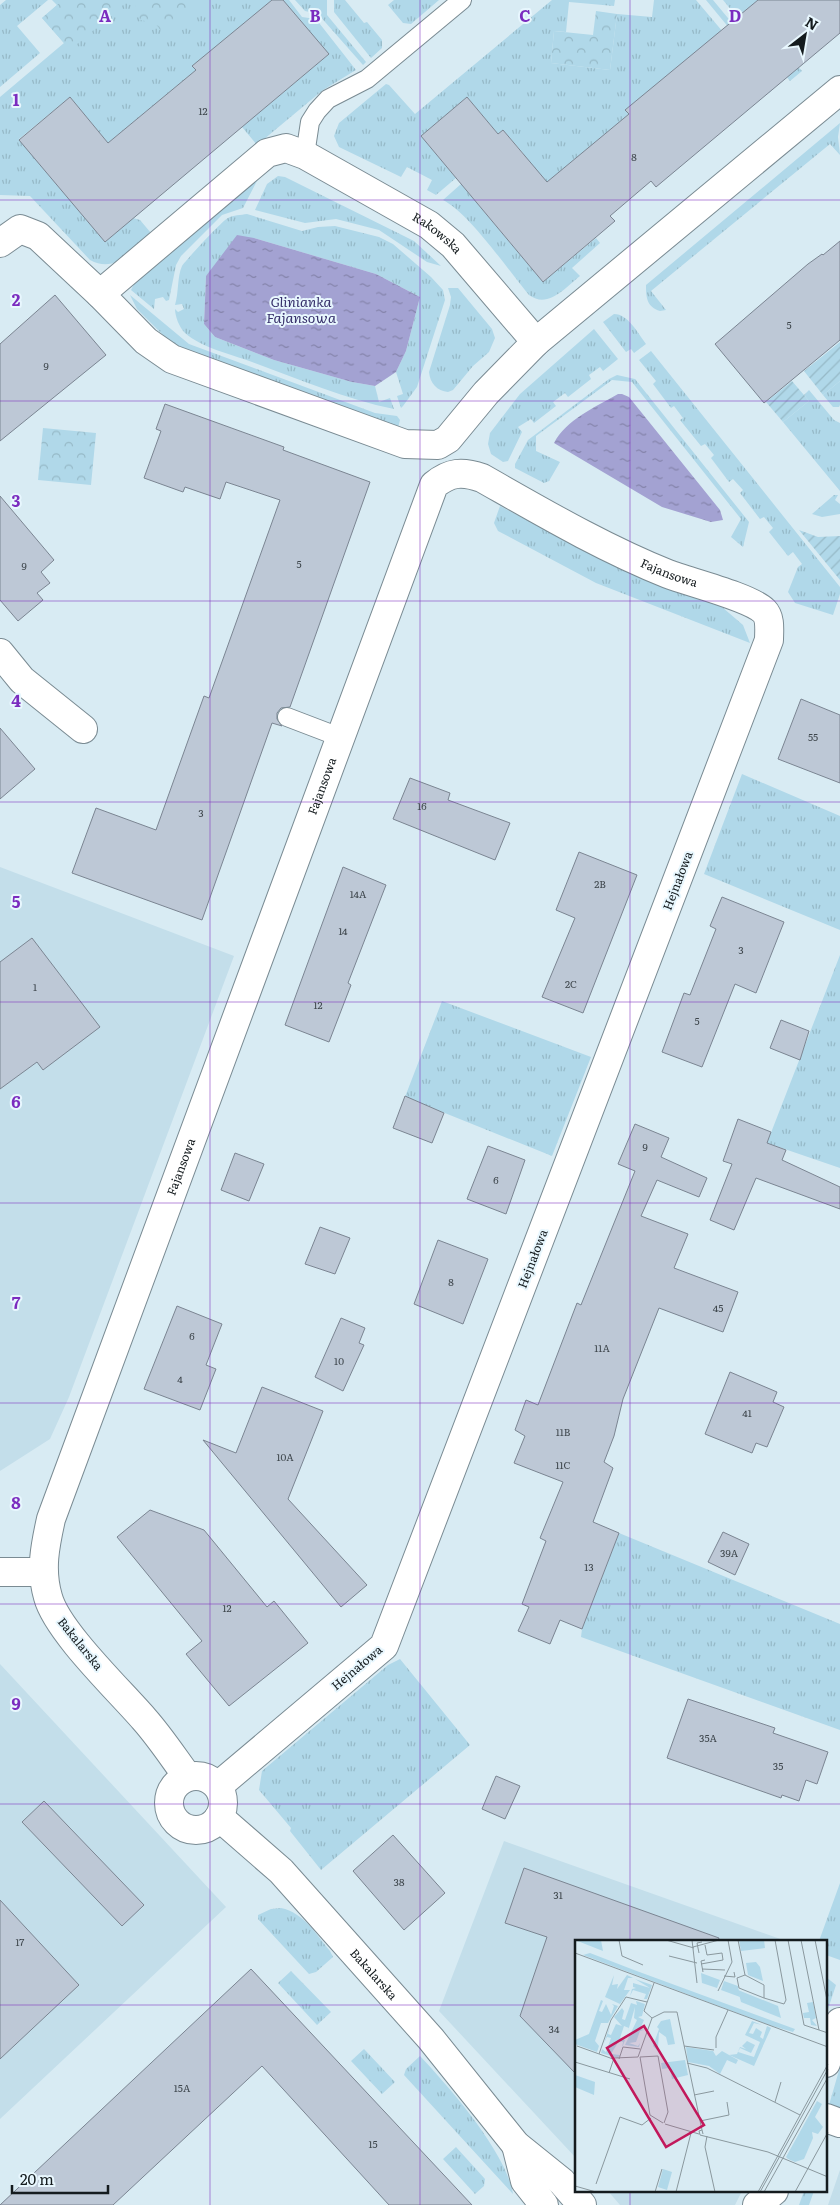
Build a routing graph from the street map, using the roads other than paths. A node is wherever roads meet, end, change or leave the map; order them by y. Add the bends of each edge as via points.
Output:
1 (462, 0) edge
2 (840, 90) edge
3 (305, 155) junction
4 (1, 240) edge
5 (100, 294) junction
6 (536, 342) junction
7 (438, 445) junction
8 (453, 474) junction
9 (0, 654) edge
10 (760, 668) joint
11 (287, 717) dead end
12 (82, 729) dead end
13 (342, 738) junction
14 (62, 1488) joint
15 (0, 1572) edge
16 (43, 1572) junction
17 (187, 1776) junction
18 (218, 1786) junction
19 (219, 1817) junction
20 (840, 2022) edge
21 (828, 2057) edge
22 (828, 2119) edge
23 (840, 2123) edge
24 (516, 2145) junction
25 (773, 2192) edge
26 (781, 2192) edge
27 (544, 2205) edge
28 (582, 2205) edge
29 (757, 2205) edge
30 (780, 2205) edge

1 - 3 lane via 368,79 328,99 310,122
2 - 6 street
3 - 5 street, Rakowska via 286,148 267,154
3 - 6 street, Rakowska via 429,225 453,245
4 - 5 street via 20,230 38,236
5 - 7 street via 146,341 172,359 405,444
6 - 7 street via 486,393 454,434
7 - 8 lane
8 - 10 street, Fajansowa via 466,472 482,478 605,546 765,611 770,640
8 - 13 street, Fajansowa via 434,485
9 - 12 street via 22,680
10 - 18 street, Hejnałowa via 384,1646
11 - 13 lane
13 - 14 street, Fajansowa
14 - 16 street, Bakalarska via 51,1519
15 - 16 street
16 - 17 street, Bakalarska via 48,1598 59,1621 146,1720
17 - 18 street via 209,1778
17 - 19 street via 171,1790 169,1810 174,1819 181,1826 201,1830
18 - 19 street via 223,1806
19 - 24 street, Bakalarska via 288,1878 431,2039
20 - 21 street
22 - 23 street
24 - 27 street, Bakalarska via 525,2181
24 - 28 street, Bakalarska via 562,2182
25 - 29 street
26 - 30 street

